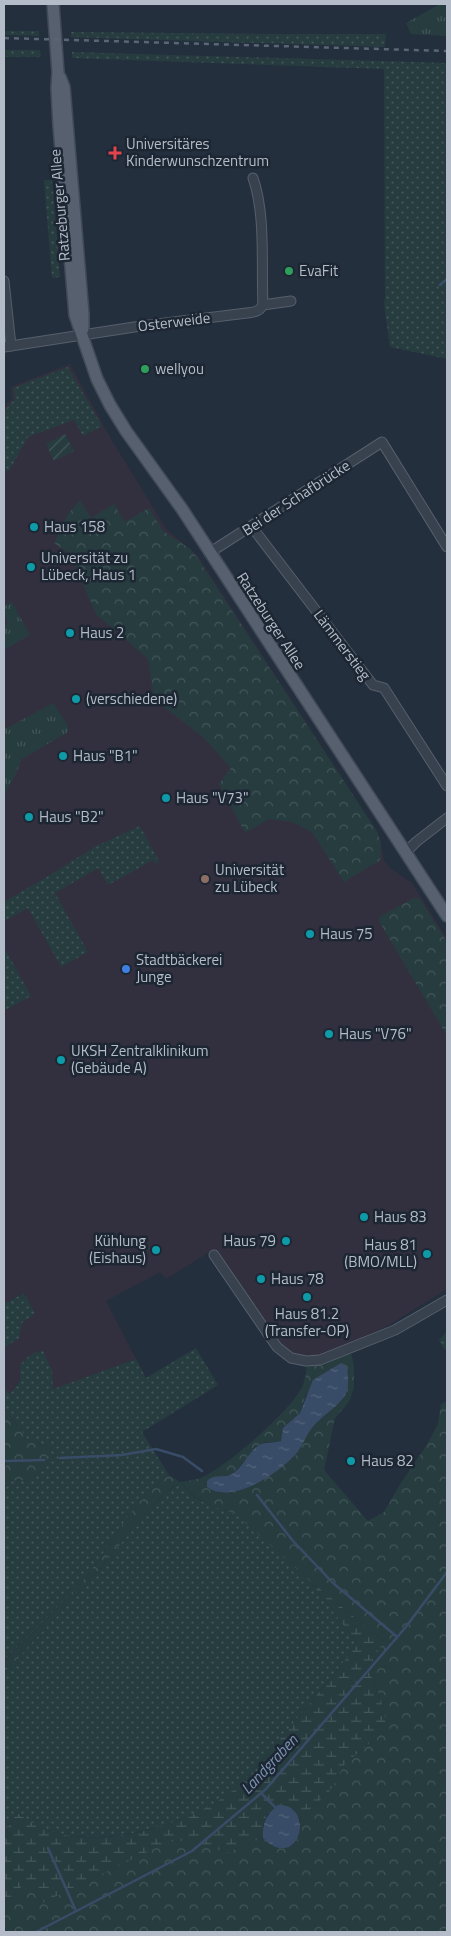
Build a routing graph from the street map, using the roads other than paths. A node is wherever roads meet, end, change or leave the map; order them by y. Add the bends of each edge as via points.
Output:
1 (53, 4) edge
2 (253, 178) dead end
3 (4, 281) edge
4 (291, 302) dead end
5 (263, 305) junction
6 (83, 336) junction
7 (7, 346) edge
8 (252, 527) junction
9 (447, 547) edge
10 (210, 553) junction
11 (447, 786) edge
12 (447, 818) edge
13 (406, 852) junction
14 (447, 916) edge
15 (214, 1255) dead end
16 (447, 1300) edge

1 - 6 main road, Ratzeburger Allee via 59,126 75,315
2 - 5 street via 260,216
3 - 7 street
4 - 5 street, Osterweide
5 - 6 street, Osterweide via 256,312
6 - 7 street, Osterweide
6 - 10 main road, Ratzeburger Allee via 97,379 110,405
8 - 9 street, Bei der Schafbrücke via 382,442
8 - 10 street, Bei der Schafbrücke
8 - 11 street, Lämmerstieg via 374,685 384,688
10 - 13 main road, Ratzeburger Allee
12 - 13 street
13 - 14 main road, Ratzeburger Allee
15 - 16 street via 277,1348 291,1358 306,1361 327,1357 395,1330

